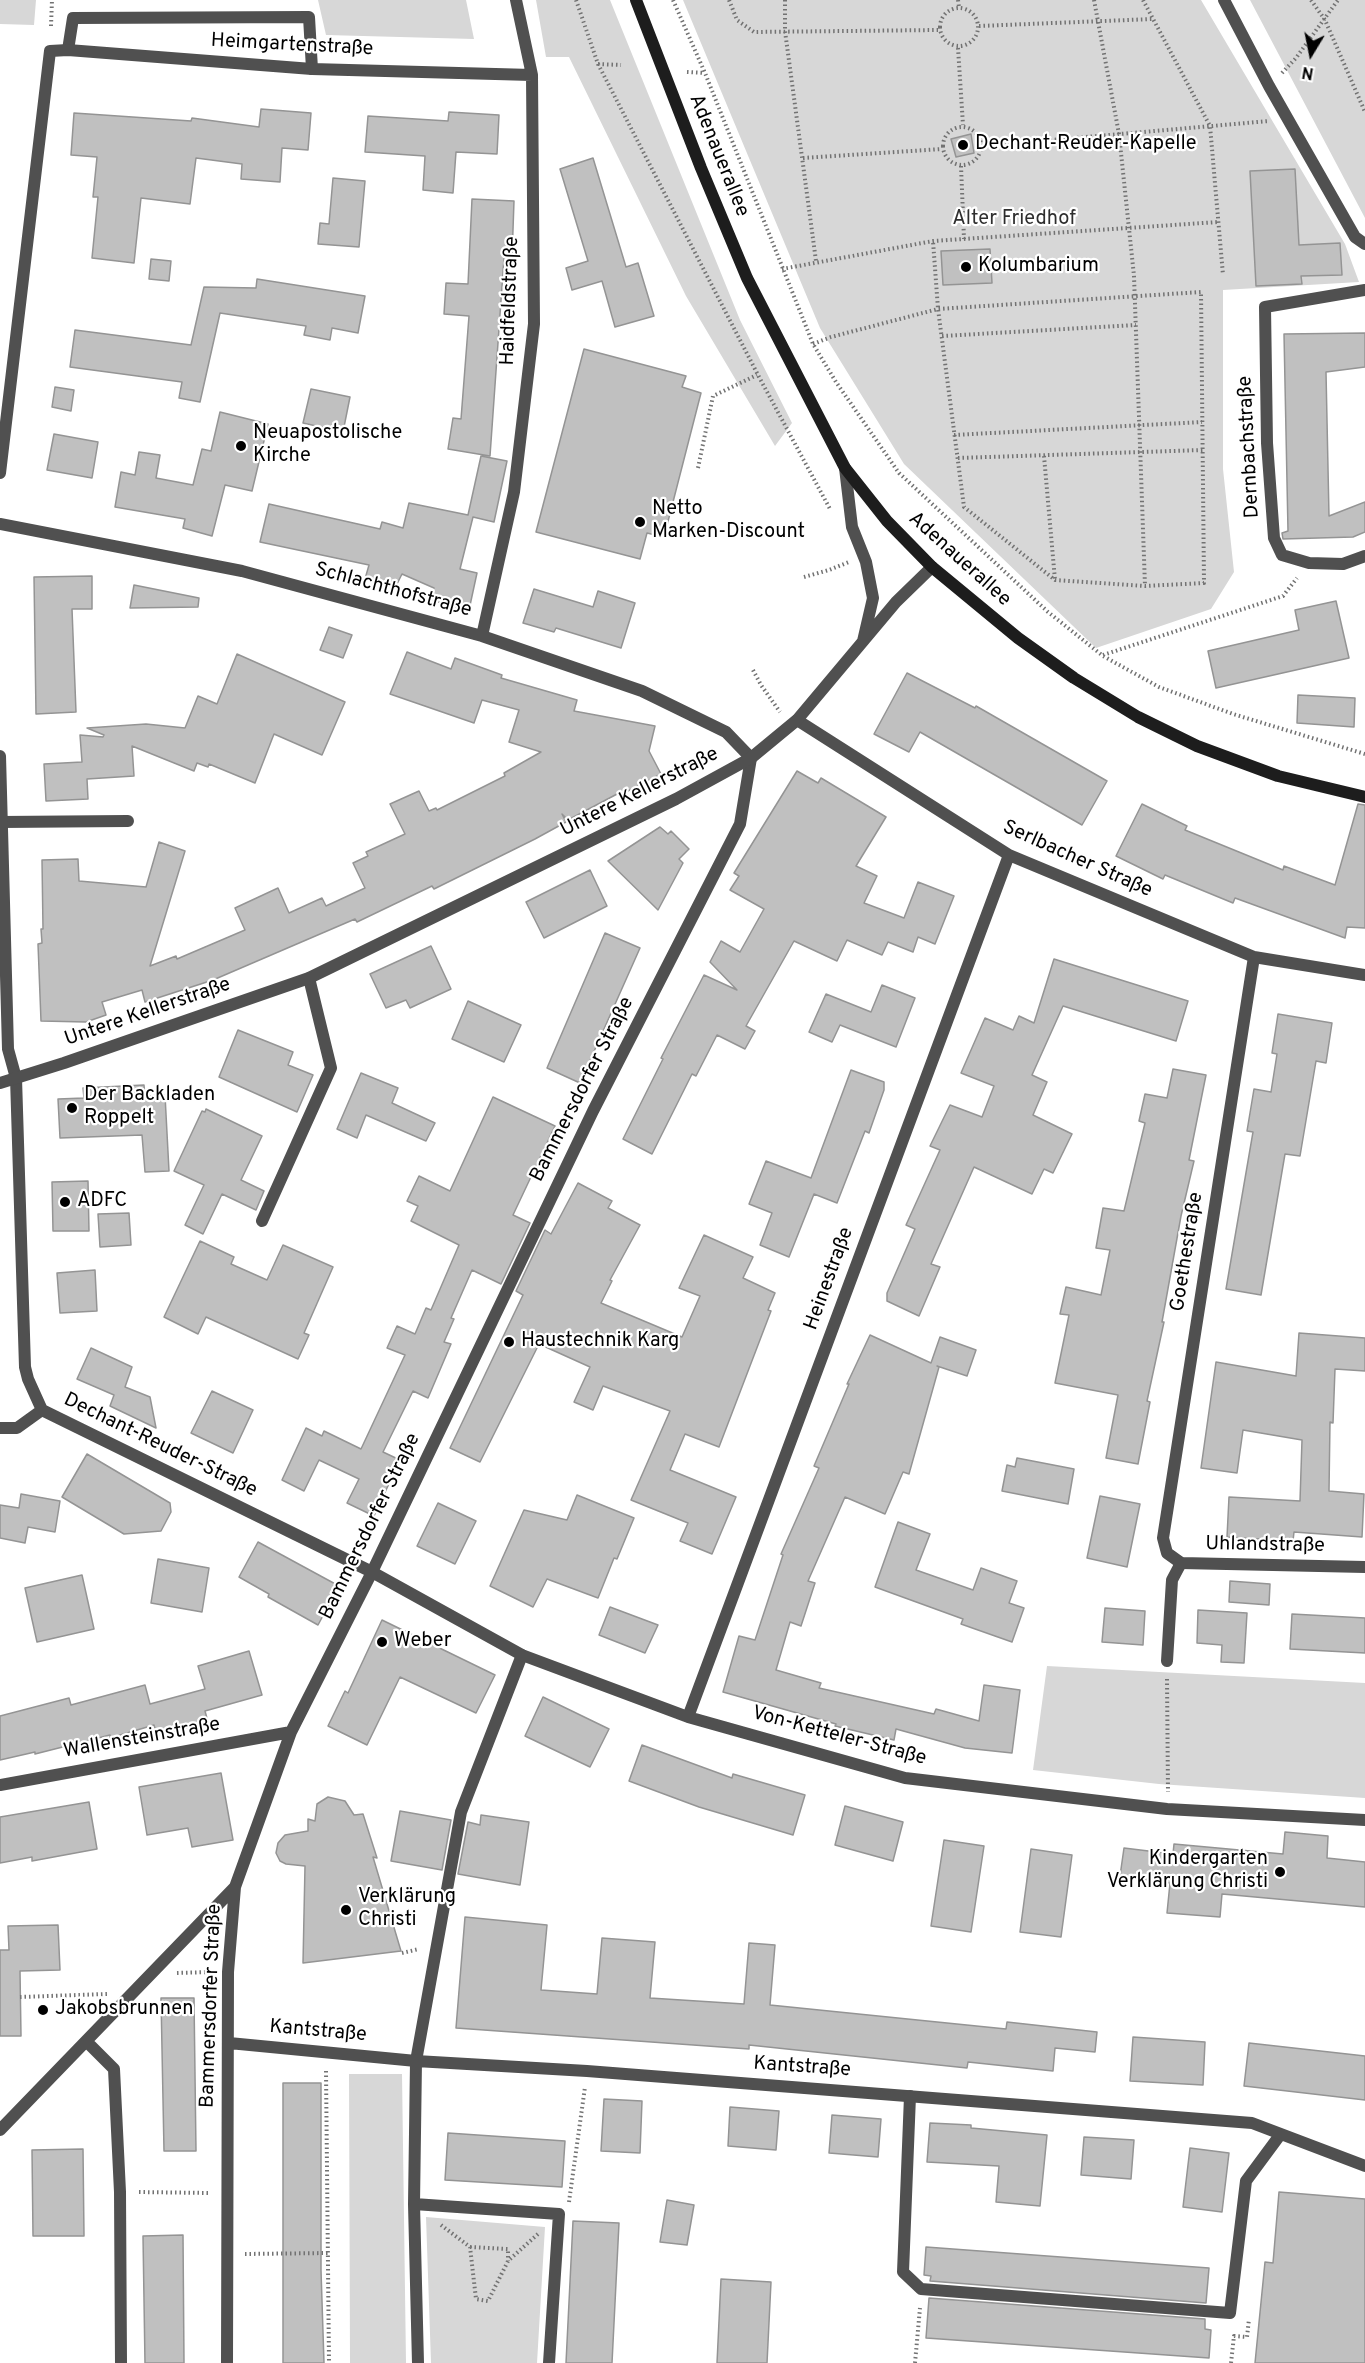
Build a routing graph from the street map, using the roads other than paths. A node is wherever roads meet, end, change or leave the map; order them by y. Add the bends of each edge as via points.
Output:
1 (516, 0) edge
2 (636, 0) edge
3 (1224, 0) edge
4 (68, 50) junction
5 (312, 69) junction
6 (532, 75) junction
7 (1365, 244) edge
8 (1365, 290) edge
9 (4, 396) edge
10 (845, 468) junction
11 (0, 473) edge
12 (0, 524) edge
13 (1365, 556) edge
14 (932, 567) junction
15 (482, 636) junction
16 (862, 645) junction
17 (797, 720) junction
18 (0, 756) edge
19 (751, 758) junction
20 (1365, 797) edge
21 (128, 821) dead end
22 (2, 822) junction
23 (1009, 855) junction
24 (2, 888) edge
25 (1254, 957) junction
26 (1365, 975) edge
27 (309, 978) junction
28 (16, 1078) junction
29 (0, 1083) edge
30 (262, 1221) dead end
31 (42, 1410) junction
32 (0, 1428) edge
33 (1167, 1553) joint
34 (1181, 1563) junction
35 (1365, 1567) edge
36 (372, 1572) junction
37 (522, 1655) junction
38 (1167, 1661) road end
39 (688, 1717) junction
40 (291, 1732) junction
41 (0, 1785) edge
42 (1365, 1820) edge
43 (235, 1887) junction
44 (86, 2041) junction
45 (229, 2043) junction
46 (416, 2061) junction
47 (910, 2096) junction
48 (0, 2130) edge
49 (1280, 2135) junction
50 (1365, 2166) edge
51 (414, 2204) junction
52 (121, 2363) edge
53 (227, 2363) edge
54 (418, 2363) edge
55 (549, 2363) edge

1 - 6 street, Haidfeldstraße
2 - 10 main road, Adenauerallee via 747,278
3 - 7 street via 1355,237
4 - 5 street, Heimgartenstraße
4 - 5 street via 73,18 309,17
4 - 9 street, Heimgartenstraße via 50,51
5 - 6 street, Heimgartenstraße
6 - 15 street, Haidfeldstraße via 534,324 514,492
8 - 13 street, Dernbachstraße via 1265,307 1267,443 1274,538 1282,555 1309,562 1343,564
9 - 11 street
10 - 14 main road, Adenauerallee via 887,521
10 - 16 street via 852,527 866,562 873,598
12 - 15 street, Schlachthofstraße via 242,571
14 - 16 street, Untere Kellerstraße via 896,602
14 - 20 main road, Adenauerallee via 1018,638 1138,717 1197,746 1278,776
15 - 19 street, Schlachthofstraße via 642,692 726,732
16 - 17 street, Untere Kellerstraße
17 - 19 street, Untere Kellerstraße
17 - 23 street, Serlbacher Straße
18 - 22 street, Dechant-Reuder-Straße
19 - 27 street, Untere Kellerstraße via 676,799
19 - 36 street, Bammersdorfer Straße via 740,824 593,1111
21 - 22 street
22 - 24 street, Dechant-Reuder-Straße
23 - 25 street, Serlbacher Straße
23 - 39 street, Heinestraße
24 - 28 street, Dechant-Reuder-Straße via 8,1049
25 - 26 street, Serlbacher Straße
25 - 33 street, Goethestraße via 1163,1538
27 - 28 street, Untere Kellerstraße
27 - 30 street via 331,1068
28 - 29 street, Untere Kellerstraße
28 - 31 street, Dechant-Reuder-Straße via 25,1367
31 - 32 street via 17,1428
31 - 36 street, Dechant-Reuder-Straße
33 - 34 street, Uhlandstraße
34 - 35 street, Uhlandstraße
34 - 38 street via 1172,1580
36 - 37 street, Von-Ketteler-Straße
36 - 40 street, Bammersdorfer Straße
37 - 39 street, Von-Ketteler-Straße
37 - 46 street via 461,1812
39 - 42 street, Von-Ketteler-Straße via 905,1778 1167,1809
40 - 41 street, Wallensteinstraße
40 - 43 street, Bammersdorfer Straße
43 - 44 street
43 - 45 street, Bammersdorfer Straße via 228,1972
44 - 48 street
44 - 52 street via 114,2069 120,2192
45 - 46 street, Kantstraße
45 - 53 street, Bammersdorfer Straße
46 - 47 street, Kantstraße
46 - 51 street
47 - 49 street, Kantstraße via 1252,2123
47 - 49 street via 903,2272 921,2289 1230,2313 1246,2181
49 - 50 street, Kantstraße
51 - 54 street
51 - 55 street via 560,2214

